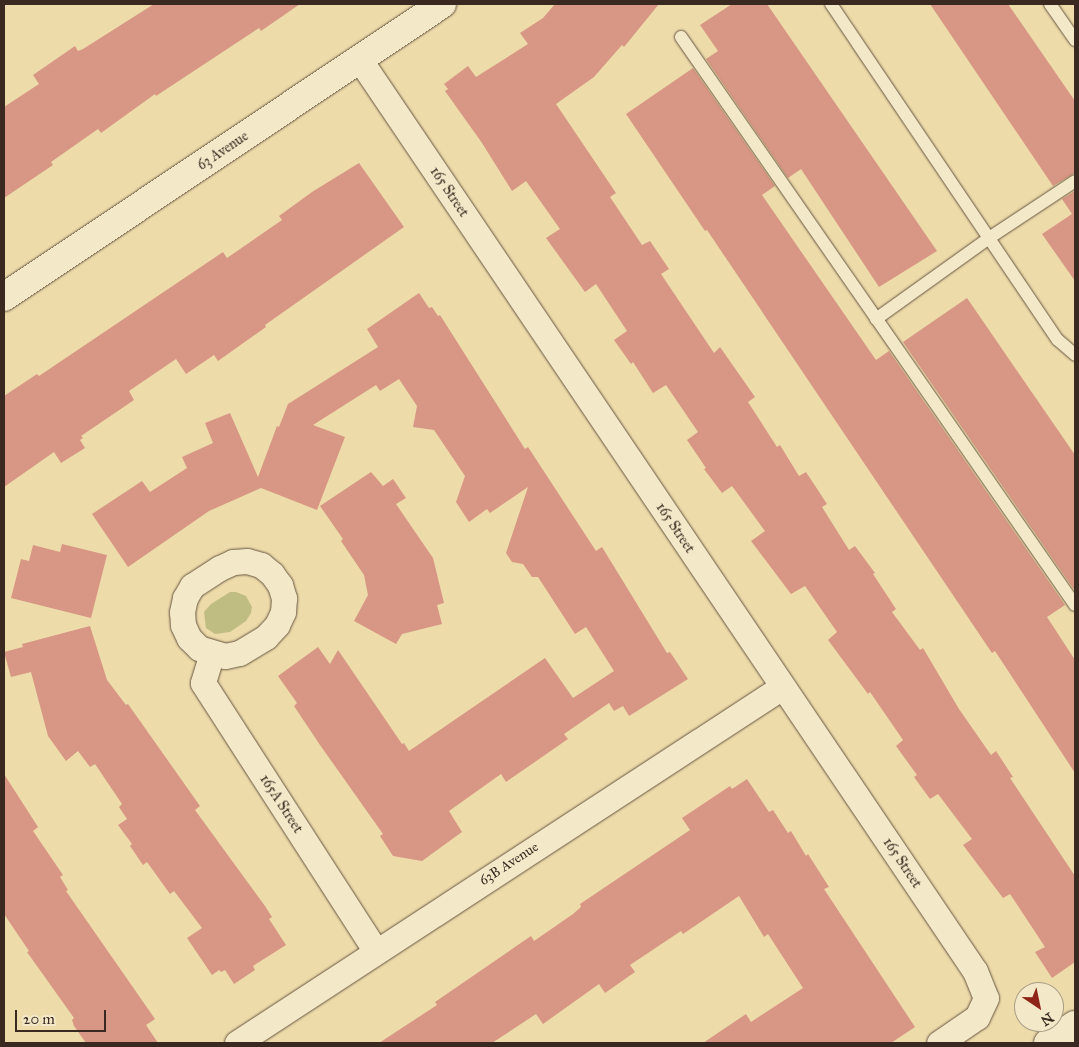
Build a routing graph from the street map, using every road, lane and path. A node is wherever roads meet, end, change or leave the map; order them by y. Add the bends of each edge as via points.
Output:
1 (442, 4) edge
2 (831, 4) edge
3 (1050, 4) edge
4 (681, 37) dead end
5 (1075, 40) edge
6 (360, 60) junction
7 (1075, 181) edge
8 (989, 238) junction
9 (4, 297) edge
10 (876, 319) junction
11 (1075, 355) edge
12 (1075, 605) edge
13 (212, 654) dead end
14 (782, 687) junction
15 (376, 951) junction
16 (1075, 1025) edge
17 (237, 1043) edge
18 (939, 1043) edge
19 (1048, 1043) edge

1 - 6 street, 63 Avenue
2 - 8 lane
3 - 5 lane
4 - 10 lane
6 - 9 street, 63 Avenue
6 - 14 street, 165 Street
7 - 8 lane
8 - 10 lane
8 - 11 lane via 1058,340
10 - 12 lane
13 - 15 street, 165A Street via 203,683
14 - 15 street, 63B Avenue
14 - 18 street, 165 Street via 975,971 986,998 977,1017
15 - 17 street, 63B Avenue
16 - 19 street

